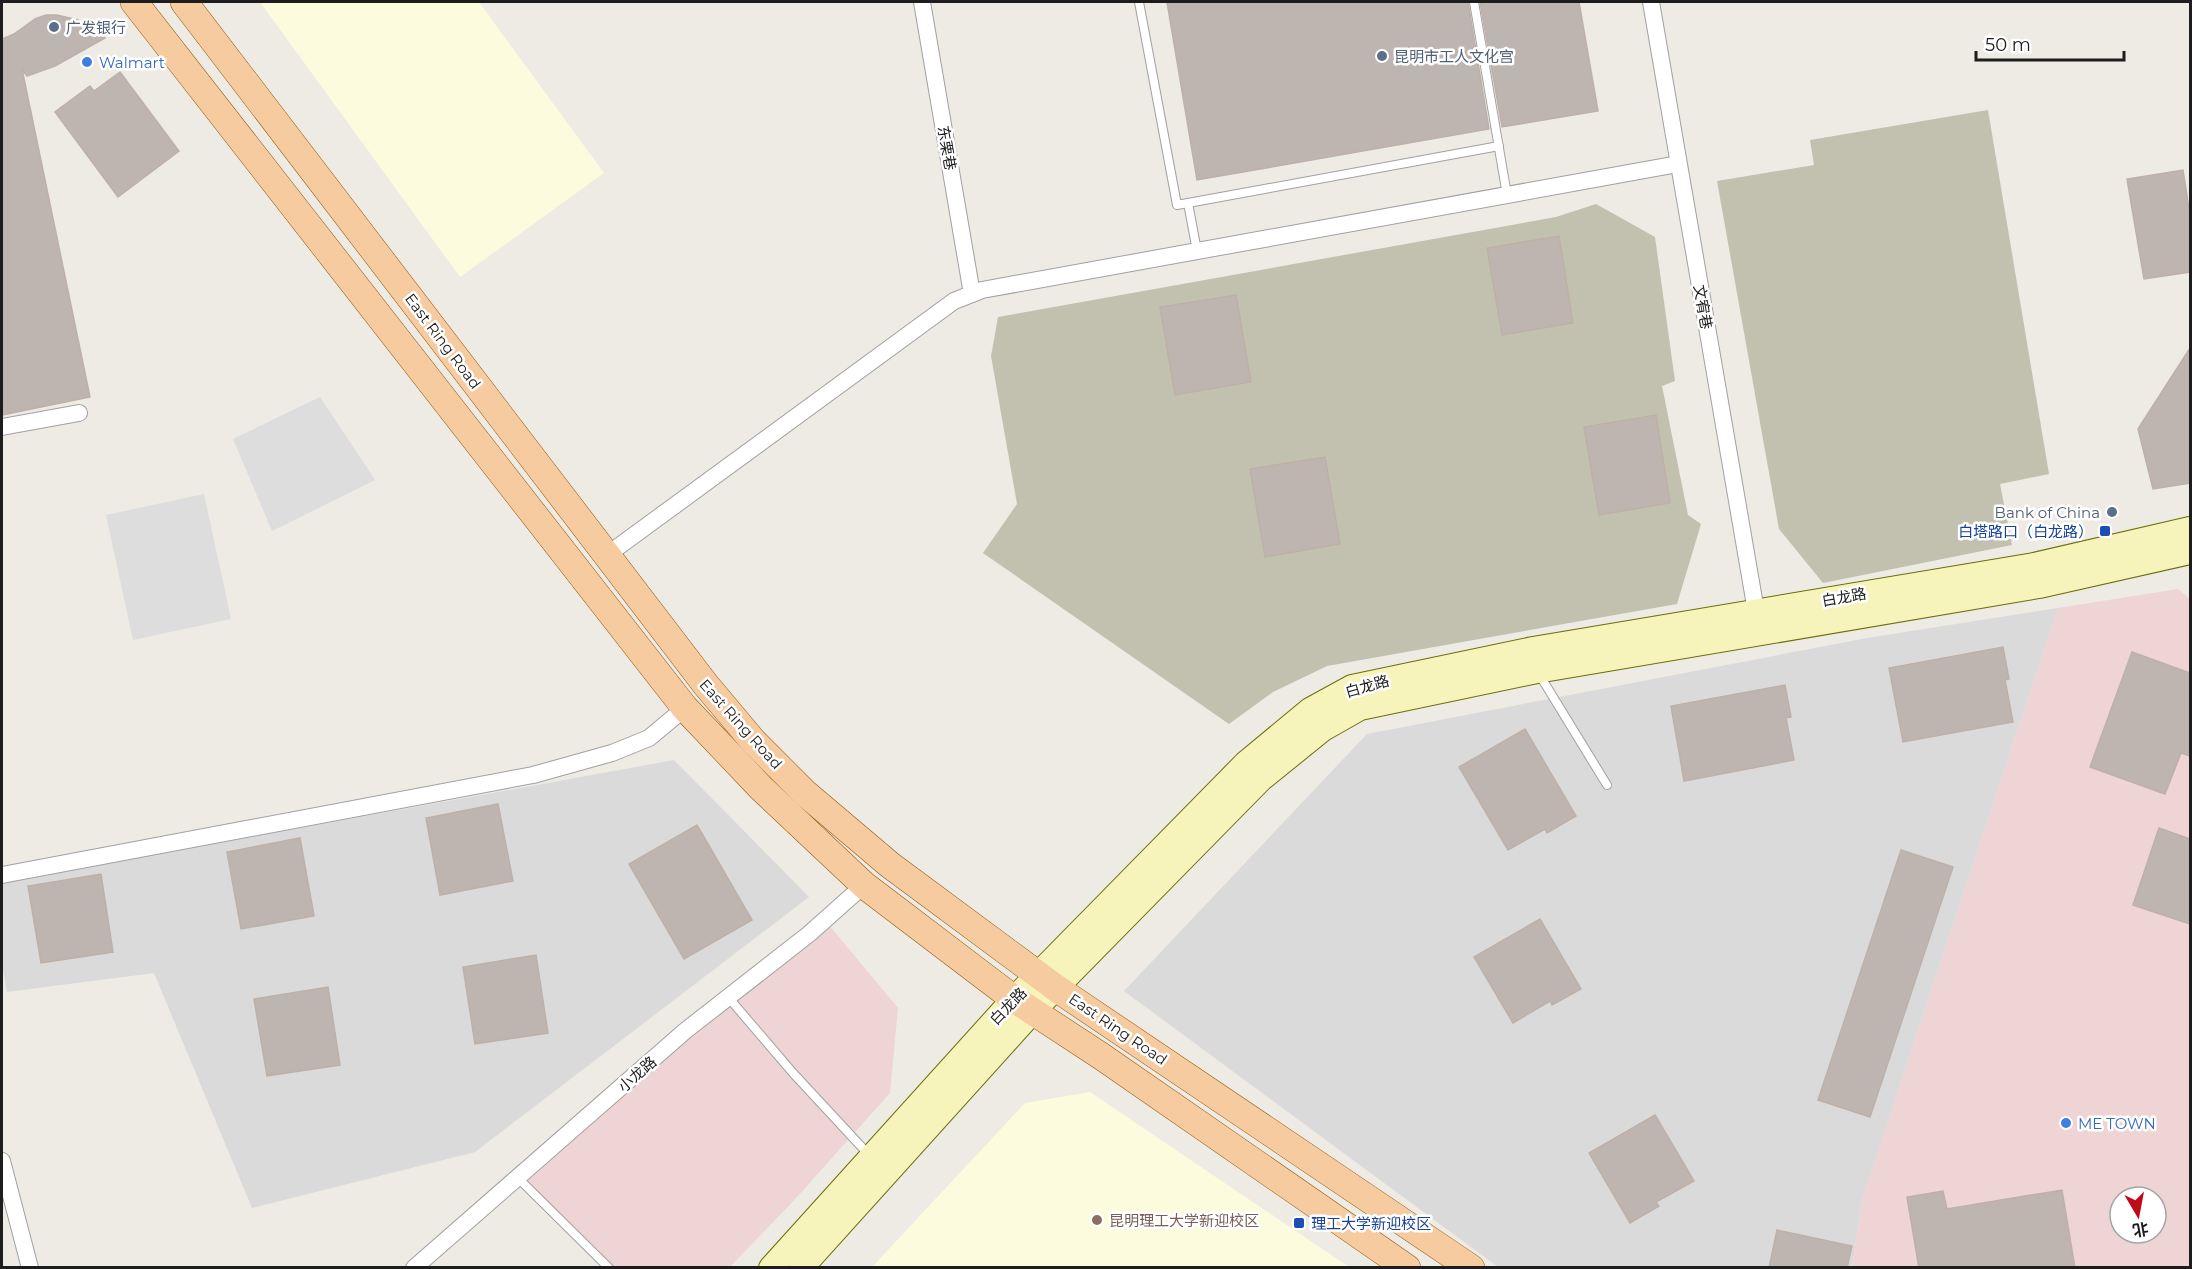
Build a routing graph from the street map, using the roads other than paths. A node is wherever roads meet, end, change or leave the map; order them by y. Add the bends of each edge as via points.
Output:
1 (134, 2) edge
2 (184, 2) edge
3 (922, 2) edge
4 (1139, 2) edge
5 (1474, 2) edge
6 (1651, 2) edge
7 (1499, 146) junction
8 (1678, 164) junction
9 (1507, 195) junction
10 (1188, 203) junction
11 (1197, 251) junction
12 (972, 294) junction
13 (79, 413) dead end
14 (2, 427) edge
15 (2190, 529) edge
16 (2190, 552) edge
17 (607, 555) junction
18 (1756, 611) junction
19 (1538, 671) junction
20 (685, 708) junction
21 (1607, 785) dead end
22 (2, 875) edge
23 (864, 885) junction
24 (1047, 981) junction
25 (728, 998) junction
26 (1023, 1005) junction
27 (872, 1158) junction
28 (3, 1170) edge
29 (517, 1177) junction
30 (30, 1268) edge
31 (414, 1268) edge
32 (609, 1268) edge
33 (771, 1268) edge
34 (801, 1268) edge
35 (1407, 1268) edge
36 (1471, 1268) edge

1 - 20 main road, East Ring Road
2 - 17 main road, East Ring Road
3 - 12 street, 东栗巷
4 - 10 lane via 1177,205
5 - 7 lane
6 - 8 street, 文宥巷
7 - 9 lane
7 - 10 lane
8 - 9 street
8 - 18 street, 文宥巷
9 - 11 street
10 - 11 lane
11 - 12 street
12 - 17 street via 954,301
13 - 14 street
15 - 18 main road, 白龙路 via 2034,565
16 - 19 main road, 白龙路 via 2038,586
17 - 24 main road, East Ring Road via 706,685 754,742 805,793 890,865
18 - 24 main road, 白龙路 via 1533,649 1352,687 1310,710 1246,763
19 - 21 lane
19 - 24 main road, 白龙路 via 1360,708 1323,729 1261,779
20 - 22 street via 649,738 612,753 533,775
20 - 23 main road, East Ring Road via 761,788
23 - 25 street, 小龙路
23 - 26 main road, East Ring Road
24 - 26 main road, 白龙路
24 - 36 main road, East Ring Road
25 - 27 lane
25 - 29 street, 小龙路
26 - 27 main road, 白龙路 via 965,1051
26 - 34 main road, 白龙路
26 - 35 main road, East Ring Road
27 - 33 main road, 白龙路
28 - 30 street
29 - 31 street, 小龙路
29 - 32 lane

